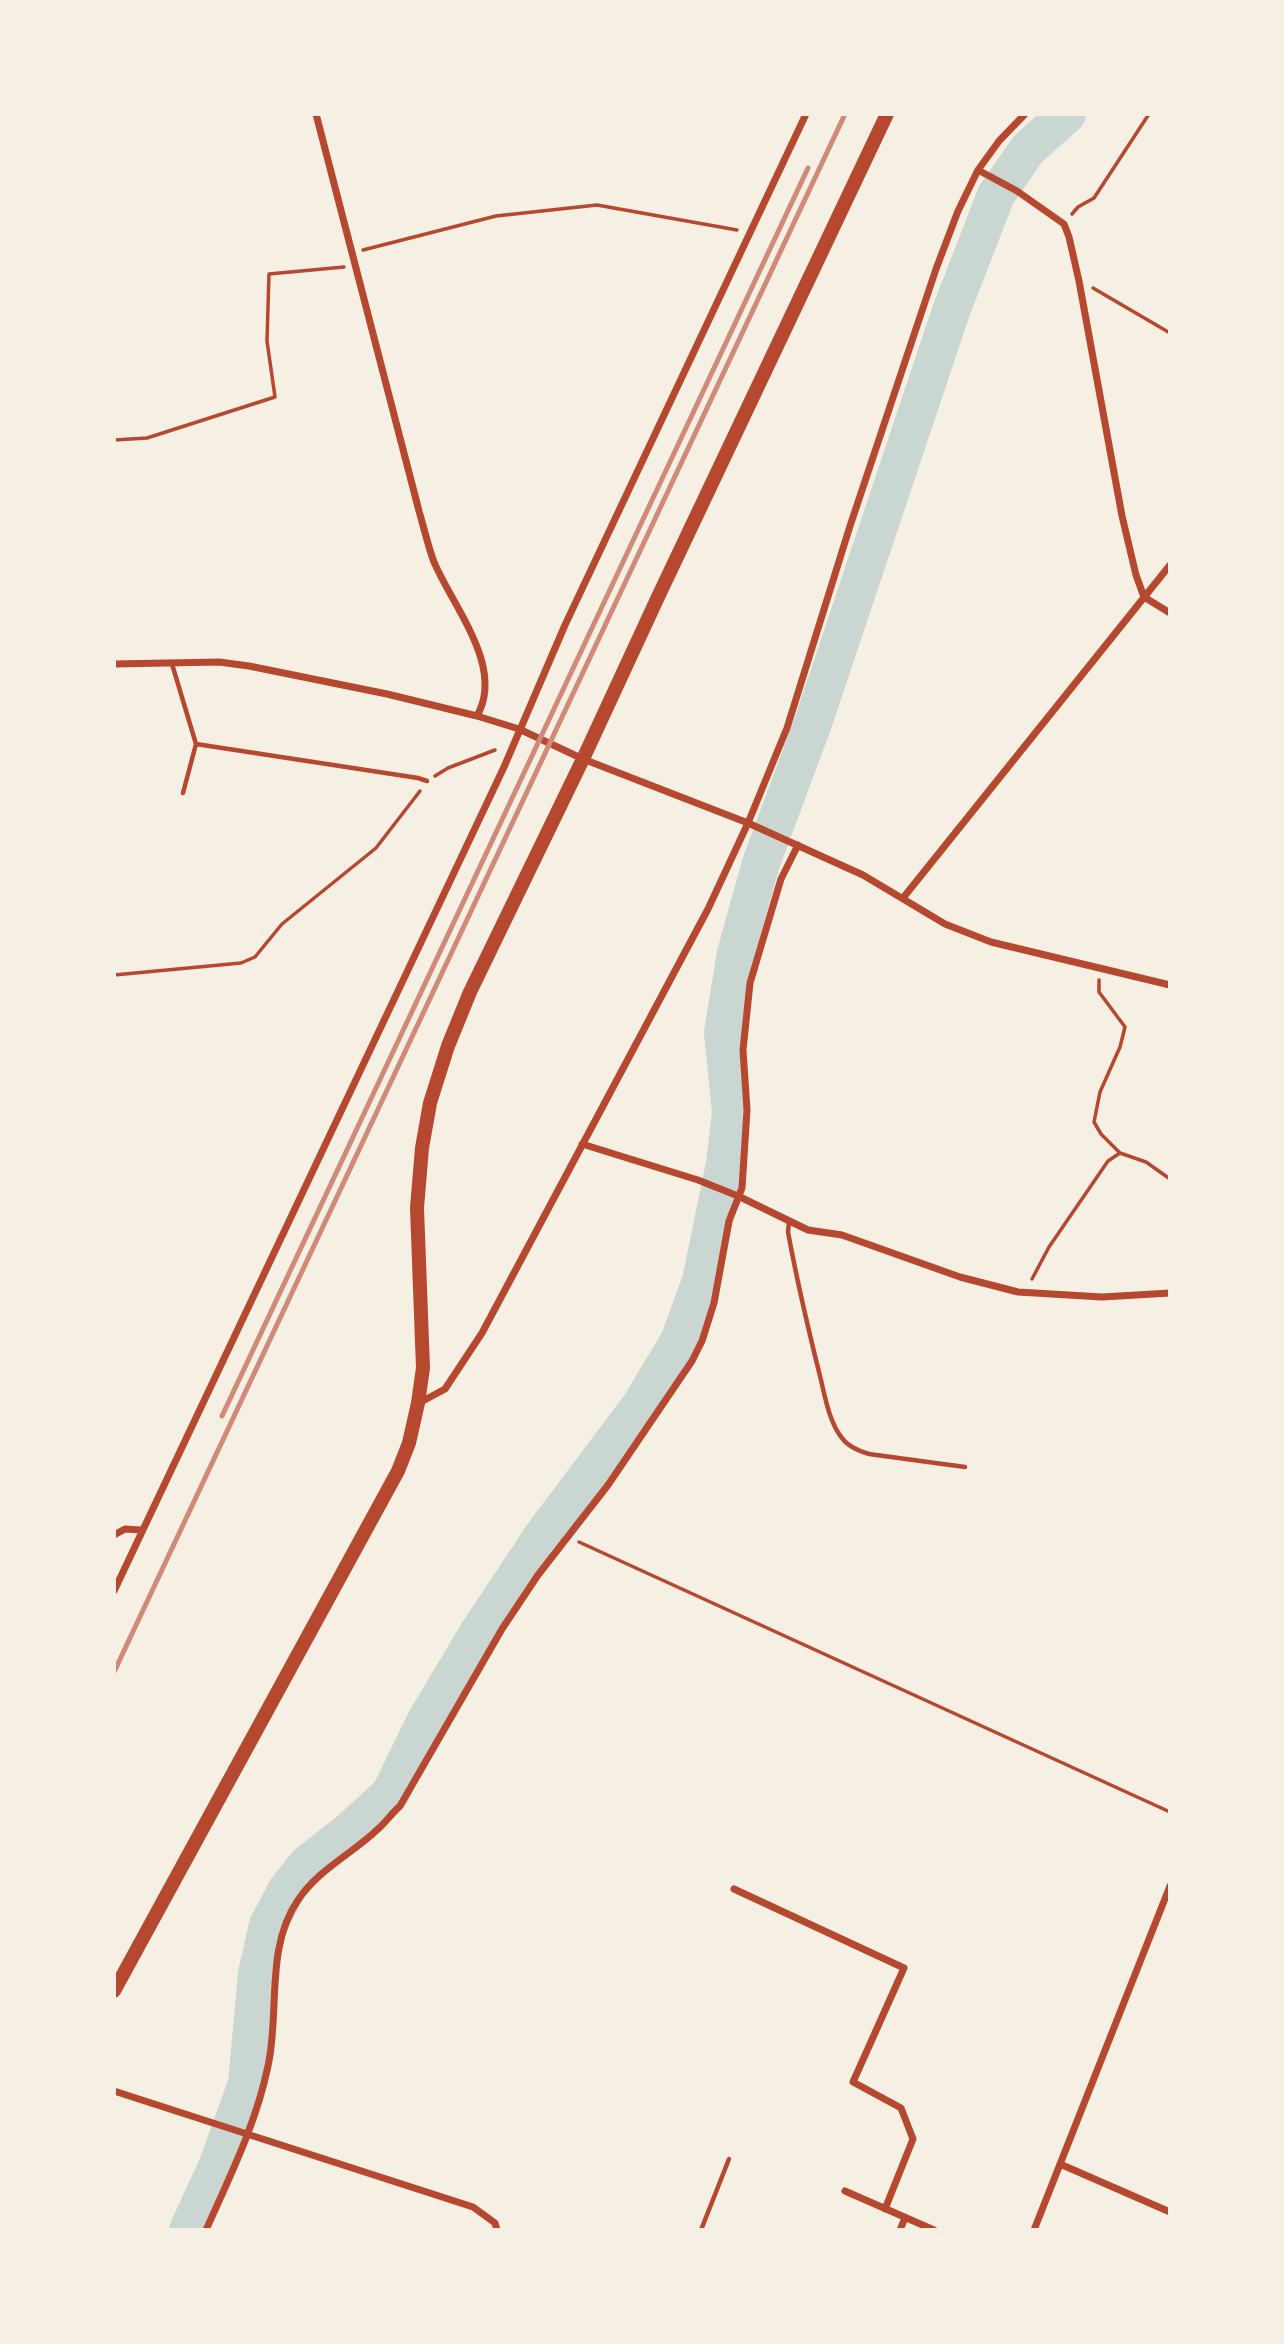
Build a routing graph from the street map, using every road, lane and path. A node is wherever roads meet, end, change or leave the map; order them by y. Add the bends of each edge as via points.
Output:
1 (316, 114) edge
2 (806, 114) edge
3 (887, 114) edge
4 (1025, 114) edge
5 (1149, 114) edge
6 (978, 170) junction
7 (1064, 224) junction
8 (748, 235) junction
9 (353, 252) junction
10 (356, 266) junction
11 (1104, 294) dead end
12 (1170, 333) edge
13 (114, 440) edge
14 (1170, 565) edge
15 (1144, 597) junction
16 (1170, 613) edge
17 (171, 663) junction
18 (114, 664) edge
19 (477, 716) junction
20 (519, 729) junction
21 (196, 744) junction
22 (512, 748) junction
23 (583, 759) junction
24 (427, 781) junction
25 (183, 793) dead end
26 (752, 824) junction
27 (798, 845) junction
28 (903, 898) junction
29 (1101, 968) junction
30 (114, 975) edge
31 (1170, 985) edge
32 (582, 1143) junction
33 (1120, 1153) junction
34 (1170, 1179) edge
35 (736, 1195) junction
36 (789, 1222) junction
37 (1028, 1293) junction
38 (1170, 1293) edge
39 (418, 1403) junction
40 (965, 1467) dead end
41 (141, 1530) junction
42 (114, 1535) edge
43 (569, 1535) junction
44 (114, 1591) edge
45 (1170, 1812) edge
46 (1170, 1886) edge
47 (734, 1889) dead end
48 (114, 1991) edge
49 (114, 2091) edge
50 (246, 2132) junction
51 (729, 2159) dead end
52 (1060, 2165) junction
53 (845, 2192) dead end
54 (885, 2209) junction
55 (1170, 2212) edge
56 (905, 2218) junction
57 (206, 2230) edge
58 (497, 2230) edge
59 (701, 2230) edge
60 (900, 2230) edge
61 (934, 2230) edge
62 (1034, 2230) edge

1 - 9 street
2 - 8 street
3 - 23 main road
4 - 6 street
5 - 7 path via 1094,198
6 - 7 street
6 - 26 street via 936,269
7 - 15 street via 1079,281 1122,516
8 - 9 path via 733,228 597,205 496,216
8 - 20 street
9 - 10 street
10 - 13 path via 269,274 267,341 275,397 148,438
10 - 19 street via 434,562 477,646 486,682
11 - 12 path
14 - 15 street
15 - 16 street
15 - 28 street
17 - 18 street
17 - 19 street via 249,666
17 - 21 lane
19 - 20 street
20 - 22 street
20 - 23 street
21 - 24 lane
21 - 25 lane
22 - 24 path via 494,750
22 - 41 street
23 - 26 street
23 - 39 main road via 470,992 430,1103 417,1208 423,1368
24 - 30 path via 376,848 282,924 255,957 241,963
26 - 27 street
26 - 32 street
27 - 28 street
27 - 35 street via 781,879 750,983 743,1050 747,1110 742,1188
28 - 29 street via 945,924 991,942
29 - 31 street
29 - 33 path via 1099,992 1125,1027 1100,1092 1094,1122
32 - 35 street
32 - 39 street via 482,1333 445,1389
33 - 34 path via 1146,1162
33 - 37 path via 1108,1161 1049,1247
35 - 36 street
35 - 43 street via 702,1341 608,1485
36 - 37 street via 842,1235 960,1277
36 - 40 lane via 801,1302 827,1401 843,1440 869,1454
37 - 38 street via 1102,1297
39 - 48 main road via 402,1462 372,1522
41 - 42 street via 125,1529
41 - 44 street
43 - 45 path
43 - 50 street via 502,1629 400,1806 378,1830 318,1876 298,1900 284,1926 269,2063 256,2116
46 - 52 street
47 - 54 street via 904,1968 853,2082 901,2108 913,2139
49 - 50 street
50 - 57 street
50 - 58 street via 473,2207 495,2223
51 - 59 lane
52 - 55 street
52 - 62 street
53 - 54 street
54 - 56 street
56 - 60 street
56 - 61 street

